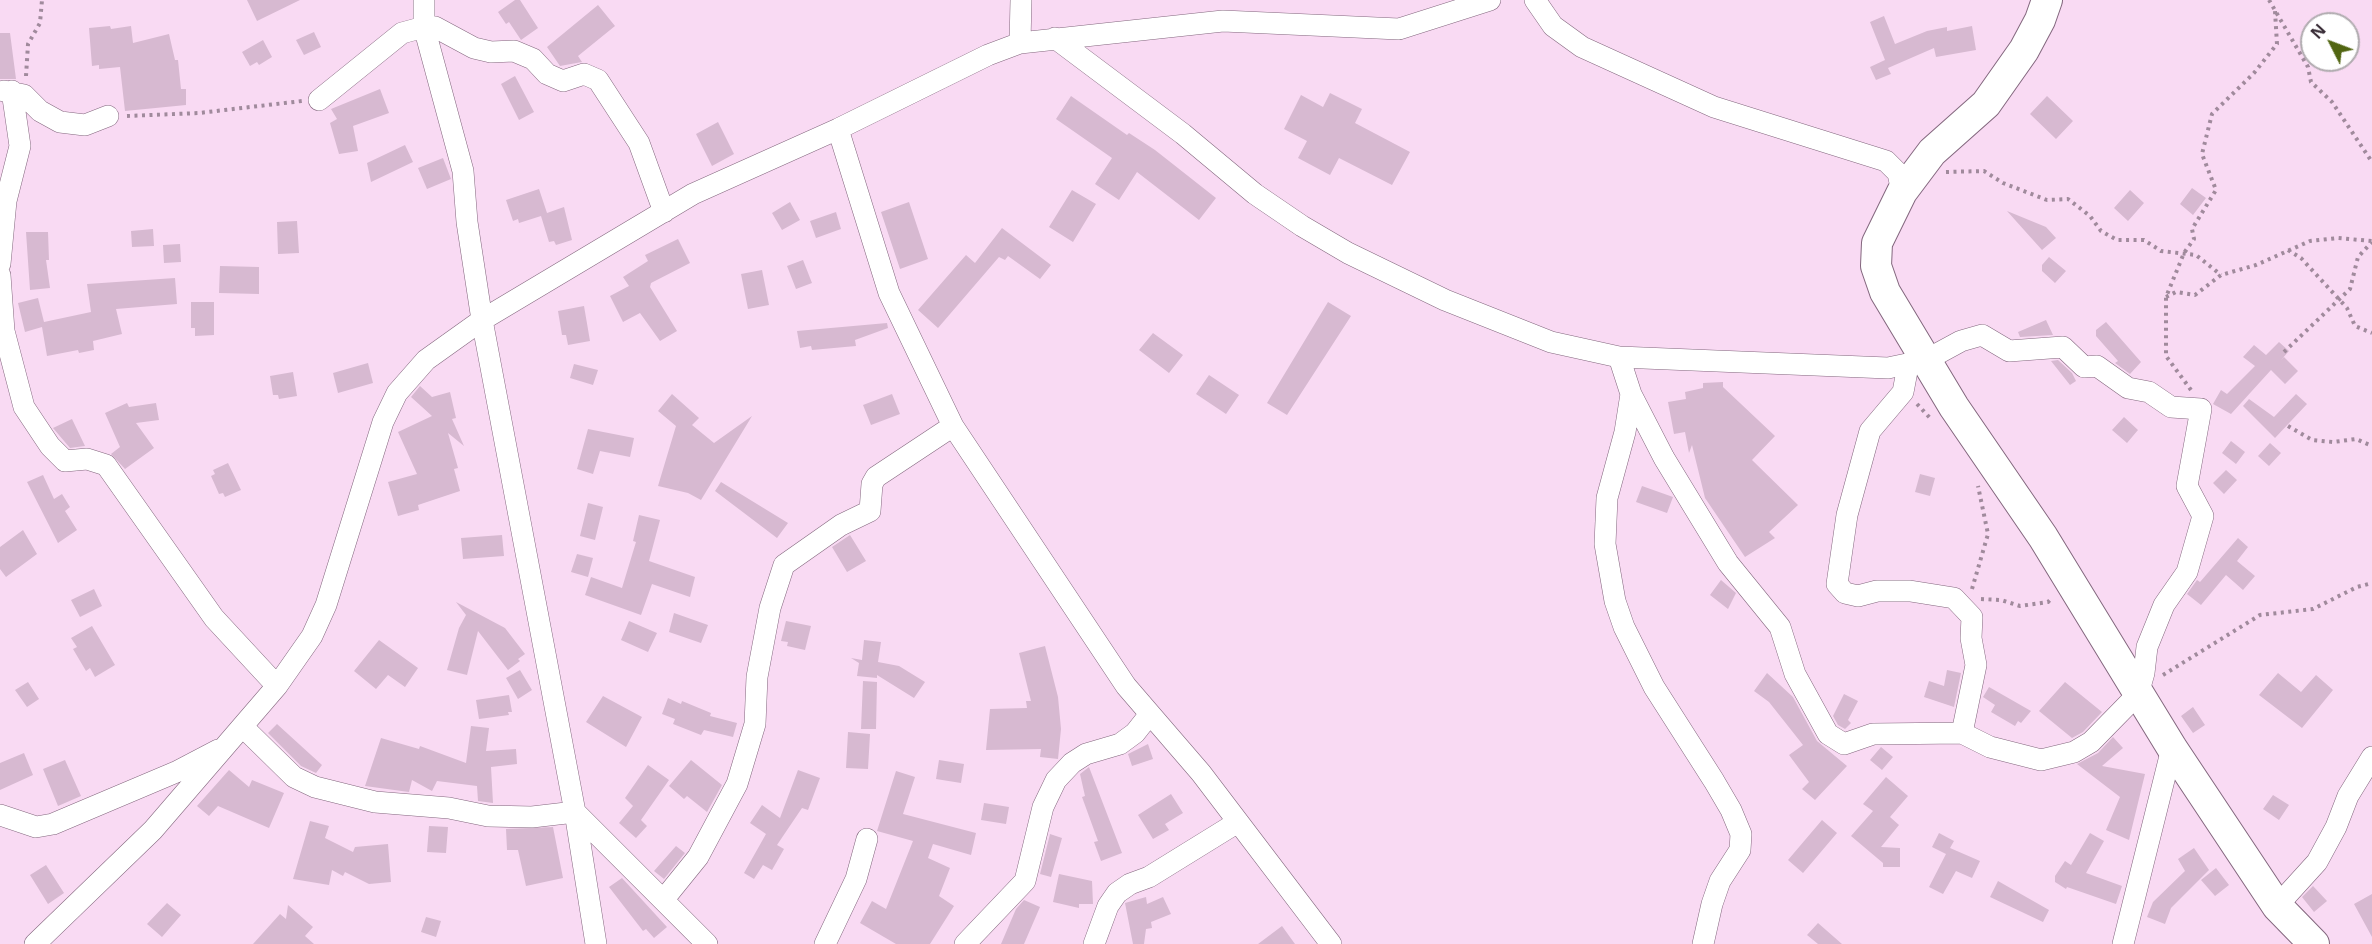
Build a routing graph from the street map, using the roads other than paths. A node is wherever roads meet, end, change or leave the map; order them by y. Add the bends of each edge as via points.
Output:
1 (424, 0) edge
2 (1021, 0) edge
3 (1490, 0) edge
4 (1535, 0) edge
5 (2047, 0) edge
6 (424, 27) junction
7 (1055, 38) junction
8 (1020, 43) junction
9 (12, 92) edge
10 (319, 100) road end
11 (108, 116) road end
12 (838, 129) junction
13 (1908, 182) junction
14 (664, 212) junction
15 (0, 264) edge
16 (0, 275) edge
17 (482, 320) junction
18 (1619, 357) junction
19 (1917, 363) junction
20 (1631, 394) junction
21 (953, 426) junction
22 (2141, 683) junction
23 (278, 686) junction
24 (1150, 714) junction
25 (1962, 733) junction
26 (238, 734) junction
27 (2172, 748) junction
28 (2372, 757) edge
29 (575, 812) junction
30 (0, 814) edge
31 (1238, 822) junction
32 (867, 838) dead end
33 (664, 899) junction
34 (2277, 906) junction
35 (35, 944) edge
36 (596, 944) edge
37 (707, 944) edge
38 (825, 944) edge
39 (965, 944) edge
40 (1095, 944) edge
41 (1331, 944) edge
42 (1703, 944) edge
43 (2123, 944) edge
44 (2314, 944) edge

1 - 6 street
2 - 8 street
3 - 7 street via 1399,29 1223,21
4 - 13 street via 1553,26 1592,52 1713,107 1886,161
5 - 13 street via 2024,50 1986,104 1932,152
6 - 10 street via 402,33
6 - 14 street via 435,27 474,48 514,51 533,58 547,74 562,81 585,74 598,80 639,143
6 - 17 street via 463,171
7 - 8 street
7 - 18 street via 1183,134 1255,194 1348,253 1515,329 1551,342
8 - 12 street
9 - 11 street via 60,122 85,125
9 - 15 street via 20,146 6,201
12 - 14 street via 693,194
12 - 21 street via 889,293
13 - 19 street via 1877,243 1876,266
14 - 17 street
16 - 23 street via 4,331 17,389 30,417 65,461 87,459 106,465 208,610
17 - 23 street via 426,360 397,393 383,422 326,605 312,636
17 - 29 street
18 - 19 street via 1777,366 1888,368
18 - 20 street
19 - 22 street via 1954,407
19 - 22 street via 1960,341 1982,335 2009,351 2063,346 2084,367 2097,366 2128,388 2149,392 2171,407 2201,409 2187,486 2203,516 2187,572 2164,605 2147,647
19 - 25 street via 1903,392 1870,431 1847,515 1837,584 1845,593 1858,596 1899,591 1954,598 1971,617 1976,665
20 - 25 street via 1664,458 1728,562 1780,627 1795,674 1828,734 1844,744 1872,734
20 - 42 street via 1607,498 1605,543 1616,601 1624,627 1654,687 1714,780 1741,834 1740,850 1728,864 1712,904
21 - 24 street via 1106,657
21 - 33 street via 876,477 870,511 841,525 784,565 770,608 757,677 755,724 737,784 698,857
22 - 25 street via 2091,742 2074,752 2041,760 1990,747
22 - 27 street
23 - 26 street
24 - 31 street
24 - 39 street via 1120,744 1086,754 1056,780 1042,807 1025,881
26 - 29 street via 294,777 315,788 375,802 448,808 488,816 532,817
26 - 30 street via 176,772 53,824 36,826
26 - 35 street via 153,830
27 - 34 street
27 - 43 street
28 - 34 street via 2348,796 2337,827 2317,862
29 - 33 street
29 - 36 street
31 - 40 street via 1117,893 1108,906
31 - 41 street
32 - 38 street via 856,879
33 - 37 street
34 - 44 street

